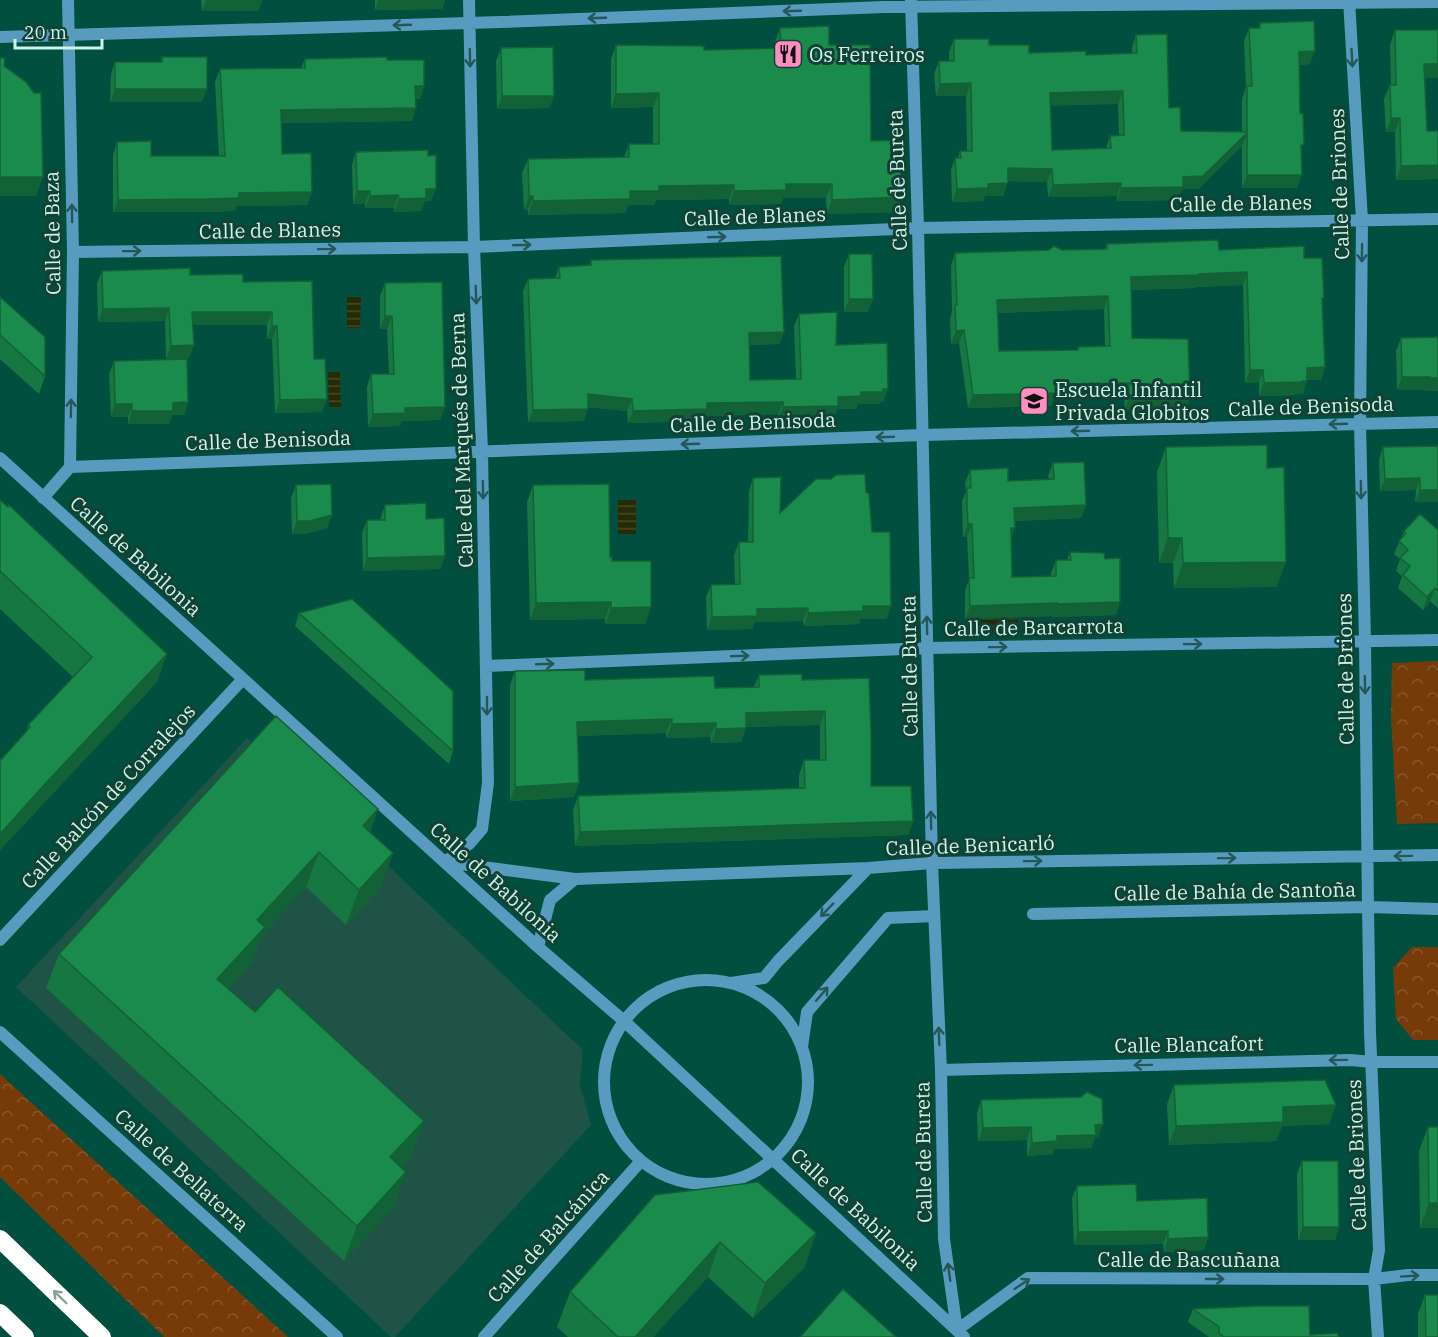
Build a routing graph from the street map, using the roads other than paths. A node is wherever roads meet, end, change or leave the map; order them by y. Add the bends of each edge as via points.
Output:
1 (68, 0) edge
2 (469, 0) edge
3 (1349, 2) edge
4 (1438, 2) edge
5 (911, 4) edge
6 (469, 23) junction
7 (68, 36) junction
8 (0, 38) edge
9 (1438, 219) edge
10 (1362, 220) junction
11 (918, 228) junction
12 (474, 247) junction
13 (74, 252) junction
14 (1438, 422) edge
15 (1360, 424) junction
16 (923, 435) junction
17 (482, 452) junction
18 (0, 458) edge
19 (70, 466) junction
20 (43, 498) junction
21 (1438, 640) edge
22 (1365, 641) junction
23 (928, 648) junction
24 (487, 666) junction
25 (243, 679) junction
26 (1438, 855) edge
27 (1368, 857) junction
28 (445, 862) junction
29 (932, 863) junction
30 (868, 868) junction
31 (574, 879) junction
32 (1368, 908) junction
33 (1438, 909) edge
34 (1033, 914) dead end
35 (934, 916) junction
36 (0, 940) edge
37 (538, 947) junction
38 (731, 983) junction
39 (624, 1021) junction
40 (0, 1032) edge
41 (802, 1047) junction
42 (1372, 1062) junction
43 (1438, 1062) edge
44 (941, 1070) junction
45 (774, 1159) junction
46 (641, 1161) junction
47 (0, 1239) edge
48 (1438, 1275) edge
49 (1374, 1279) junction
50 (0, 1313) edge
51 (961, 1334) edge
52 (25, 1337) edge
53 (102, 1337) edge
54 (337, 1337) edge
55 (484, 1337) edge
56 (1378, 1337) edge

1 - 7 street, Calle de Baza
2 - 6 street, Calle del Marqués de Berna
3 - 4 street
3 - 5 street
3 -> 10 street, Calle de Briones
5 -> 6 street
5 - 11 street, Calle de Bureta
6 -> 7 street
6 -> 12 street, Calle del Marqués de Berna
7 - 8 street
13 -> 7 street, Calle de Baza
9 - 10 street, Calle de Blanes
10 - 11 street, Calle de Blanes
10 -> 15 street, Calle de Briones
12 -> 11 street, Calle de Blanes
11 - 16 street, Calle de Bureta
13 -> 12 street, Calle de Blanes
12 -> 17 street, Calle del Marqués de Berna
19 -> 13 street, Calle de Baza
14 - 15 street, Calle de Benisoda
15 -> 16 street, Calle de Benisoda
15 -> 22 street, Calle de Briones
16 -> 17 street, Calle de Benisoda
23 -> 16 street, Calle de Bureta
17 - 19 street, Calle de Benisoda
17 -> 24 street, Calle del Marqués de Berna
18 - 20 street, Calle de Babilonia
19 - 20 street
20 - 25 street, Calle de Babilonia
21 - 22 street, Calle de Barcarrota
23 -> 22 street, Calle de Barcarrota
22 -> 27 street, Calle de Briones
24 -> 23 street, Calle de Barcarrota
29 -> 23 street, Calle de Bureta
24 -> 28 street, Calle del Marqués de Berna via 488,783 482,829
25 - 28 street, Calle de Babilonia
25 - 36 street, Calle Balcón de Corralejos
26 -> 27 street, Calle de Bahía de Santoña
29 -> 27 street, Calle de Benicarló
27 - 32 street, Calle de Briones
28 - 31 street, Calle de Benicarló
28 - 37 street, Calle de Babilonia
29 - 30 street, Calle de Benicarló
29 - 35 street, Calle de Bureta
30 - 31 street, Calle de Benicarló
30 -> 38 street via 764,978
31 - 37 street via 550,900
32 - 33 street, Calle de Bahía de Santoña
32 - 34 street, Calle de Bahía de Santoña
32 - 42 street, Calle de Briones
41 -> 35 street via 807,1012 888,918
44 -> 35 street, Calle de Bureta
37 - 39 street, Calle de Babilonia
38 - 39 street via 701,980 671,986 645,1000
38 - 41 street via 761,996 785,1018
39 - 45 street, Calle de Babilonia
39 - 46 street via 609,1048 603,1079 607,1110 620,1138
40 - 54 street, Calle de Bellaterra
41 - 45 street via 808,1077 805,1107 794,1136
42 - 43 street, Calle Blancafort
42 -> 44 street, Calle Blancafort
42 - 49 street, Calle de Briones via 1378,1250
51 -> 44 street, Calle de Bureta via 944,1239
45 - 46 street via 743,1178 708,1185 672,1179
45 - 51 street, Calle de Babilonia
46 - 55 street, Calle de Balcánica
53 -> 47 highway
49 -> 48 street, Calle de Bascuñana
51 -> 49 street, Calle de Bascuñana via 1028,1278
49 - 56 street, Calle de Briones
50 - 52 highway

